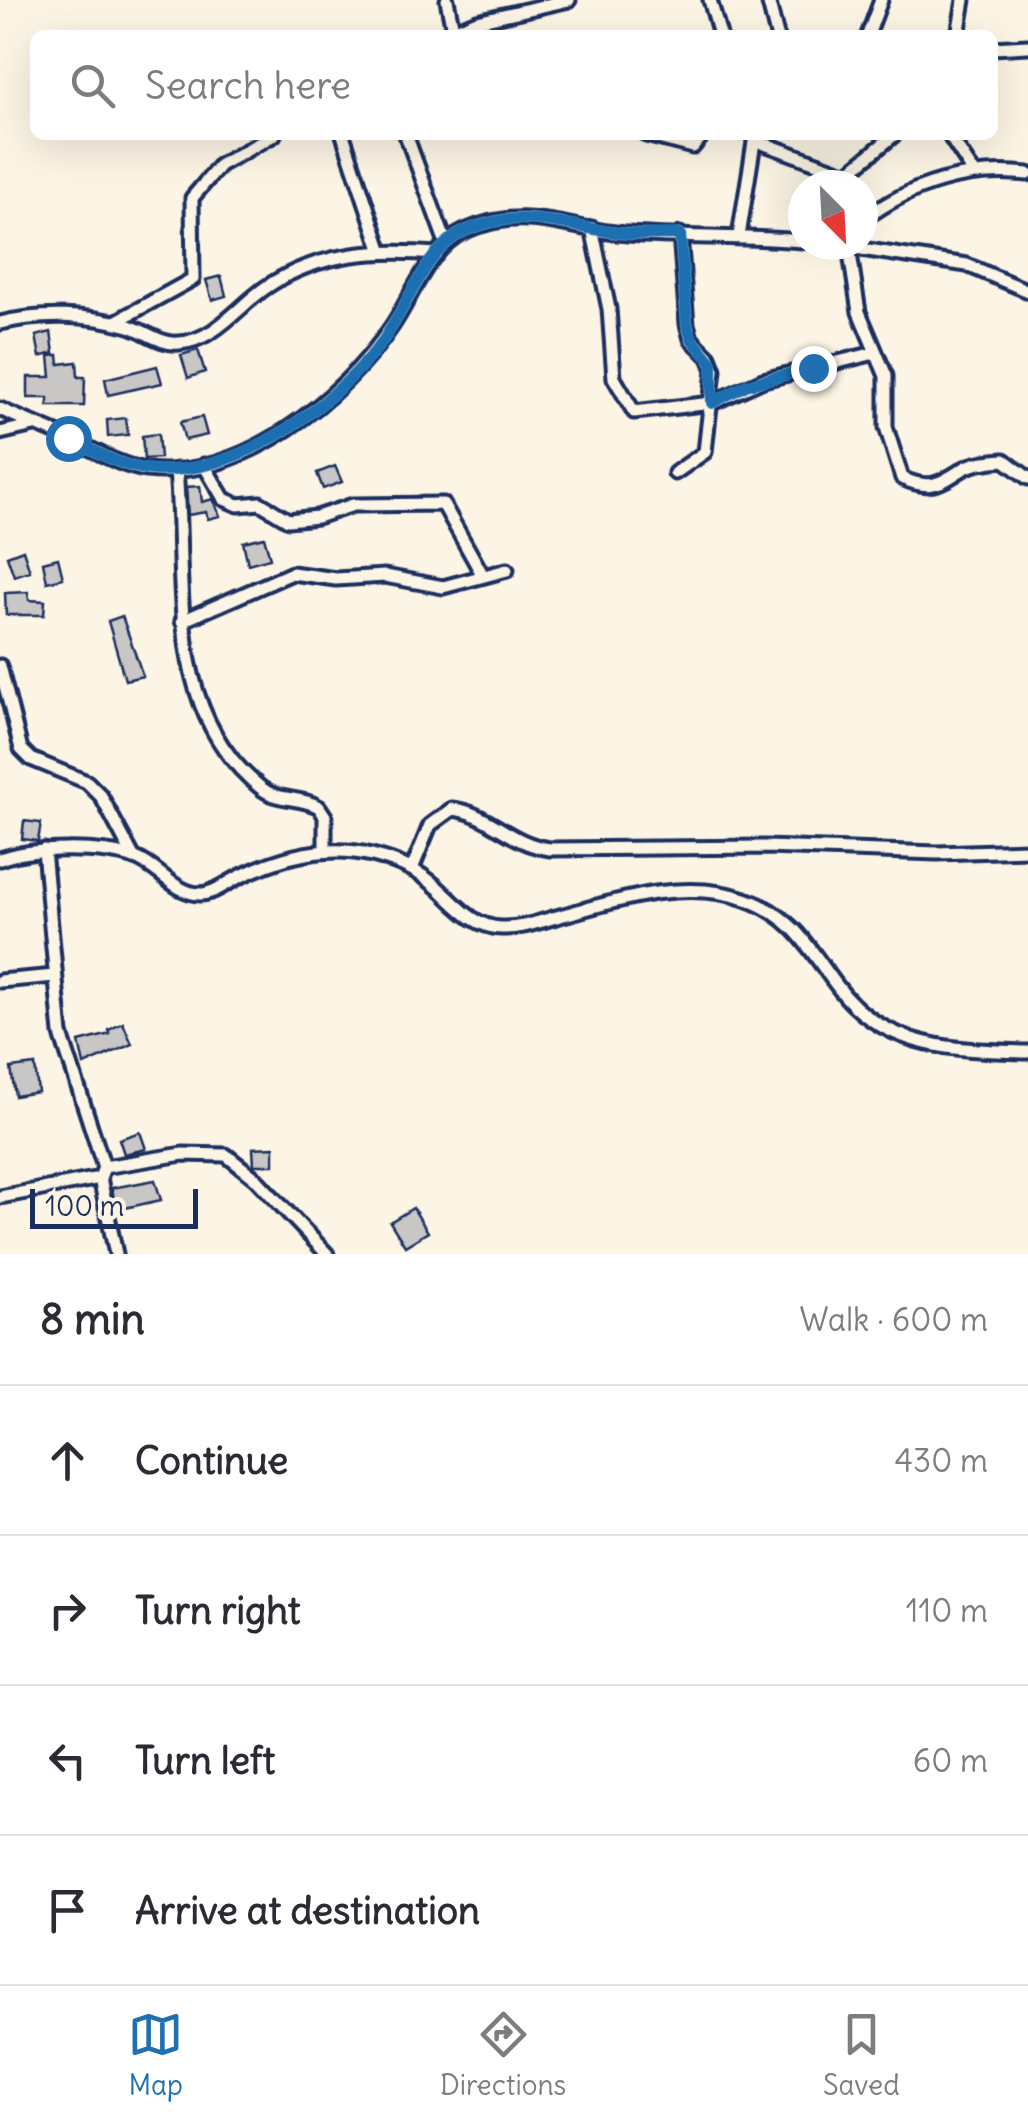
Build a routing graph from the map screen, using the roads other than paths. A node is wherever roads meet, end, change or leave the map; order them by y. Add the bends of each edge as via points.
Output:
1 (446, 0) edge
2 (569, 0) edge
3 (710, 0) edge
4 (768, 0) edge
5 (881, 0) edge
6 (964, 0) edge
7 (448, 30) edge
8 (456, 30) edge
9 (719, 30) edge
10 (775, 30) edge
11 (870, 30) edge
12 (959, 30) edge
13 (1028, 46) edge
14 (998, 48) edge
15 (265, 140) edge
16 (344, 140) edge
17 (408, 140) edge
18 (667, 140) edge
19 (699, 140) edge
20 (754, 140) edge
21 (758, 140) edge
22 (888, 140) edge
23 (951, 140) edge
24 (974, 173) junction
25 (1028, 174) edge
26 (878, 210) edge
27 (592, 228) junction
28 (680, 234) junction
29 (739, 236) junction
30 (788, 240) edge
31 (442, 248) junction
32 (381, 249) junction
33 (878, 252) edge
34 (846, 260) edge
35 (1028, 290) edge
36 (115, 322) junction
37 (0, 323) edge
38 (875, 353) junction
39 (712, 403) junction
40 (0, 410) edge
41 (34, 424) junction
42 (0, 434) edge
43 (204, 465) junction
44 (176, 470) junction
45 (676, 473) dead end
46 (1028, 478) edge
47 (507, 570) dead end
48 (482, 574) junction
49 (182, 621) junction
50 (0, 666) edge
51 (14, 726) junction
52 (0, 732) edge
53 (44, 850) junction
54 (325, 850) junction
55 (1028, 850) edge
56 (134, 858) junction
57 (0, 859) edge
58 (412, 868) junction
59 (55, 976) junction
60 (0, 981) edge
61 (1028, 1052) edge
62 (102, 1172) junction
63 (0, 1197) edge
64 (116, 1254) edge
65 (327, 1254) edge

1 - 7 street
2 - 8 street
3 - 9 street
4 - 10 street
5 - 11 street
6 - 12 street
13 - 14 street
15 - 36 street via 220,165 192,198 193,279
16 - 32 street
17 - 31 street
18 - 19 street via 693,146
20 - 29 street
21 - 22 street via 847,174
23 - 24 street
24 - 25 street
24 - 26 street
27 - 28 street
27 - 31 street via 524,218 475,227
27 - 39 street via 618,390 638,413
28 - 29 street
28 - 39 street via 687,324 712,363
29 - 30 street
31 - 32 street
31 - 43 street via 382,342 336,393 290,427
32 - 36 street via 288,276 183,343
33 - 35 street via 985,269
34 - 38 street
36 - 37 street via 54,316
38 - 39 street via 763,380
38 - 46 street via 886,376 886,427 902,478 933,486 969,466 1004,460
39 - 45 street via 705,452
40 - 41 street
41 - 42 street
41 - 44 street via 124,464
43 - 44 street
43 - 48 street via 224,499 260,504 288,520 354,505 443,504
44 - 49 street
47 - 48 street
48 - 49 street via 433,587 385,576 292,573
49 - 54 street via 202,712 258,786 274,797 319,807
50 - 51 street
51 - 52 street
51 - 56 street via 31,759 87,782 101,796
53 - 56 street
53 - 57 street
53 - 59 street
54 - 56 street via 266,864 205,894 188,893
54 - 58 street
55 - 58 street via 550,849 525,846 480,816 452,809 430,825
58 - 61 street via 472,919 499,928 653,894 741,898 803,936 856,1006 910,1038 957,1052
59 - 60 street
59 - 62 street via 64,1048
62 - 63 street
62 - 64 street
62 - 65 street via 183,1154 226,1156

